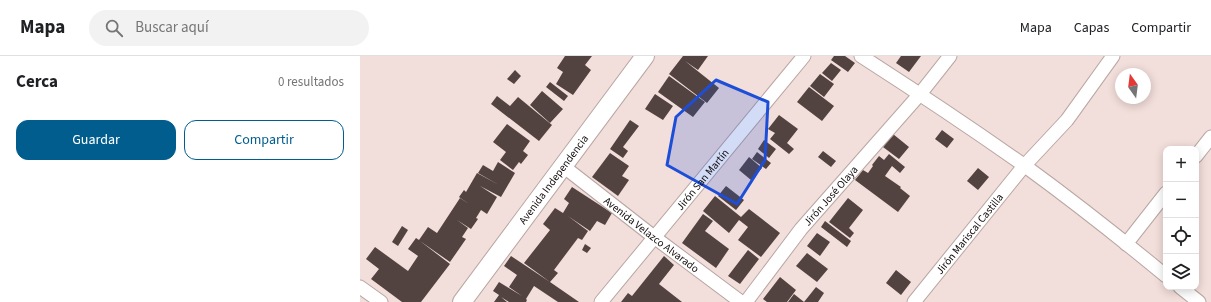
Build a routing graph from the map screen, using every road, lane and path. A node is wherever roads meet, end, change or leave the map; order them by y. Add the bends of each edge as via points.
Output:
1 (645, 56) edge
2 (804, 56) edge
3 (861, 56) edge
4 (950, 56) edge
5 (1113, 56) edge
6 (920, 94) junction
7 (1211, 137) edge
8 (1199, 152) edge
9 (563, 166) junction
10 (1024, 166) junction
11 (1163, 198) edge
12 (654, 237) junction
13 (1126, 244) junction
14 (1163, 274) edge
15 (360, 287) edge
16 (1184, 290) edge
17 (381, 302) edge
18 (462, 302) edge
19 (601, 302) edge
20 (741, 302) edge
21 (746, 302) edge
22 (914, 302) edge
23 (1199, 302) edge

1 - 9 main road, Avenida Independencia
2 - 12 street, Jirón San Martín
3 - 6 street
4 - 6 street, Jirón José Olaya
5 - 10 street, Jirón Mariscal Castilla via 1067,120
6 - 10 street
6 - 21 street, Jirón José Olaya via 801,229
7 - 8 street
9 - 12 street, Avenida Velazco Alvarado
9 - 18 main road, Avenida Independencia
10 - 13 street
10 - 22 street, Jirón Mariscal Castilla
11 - 13 street
12 - 19 street, Jirón San Martín
12 - 20 street, Avenida Velazco Alvarado
13 - 14 street
15 - 17 street
16 - 23 street

